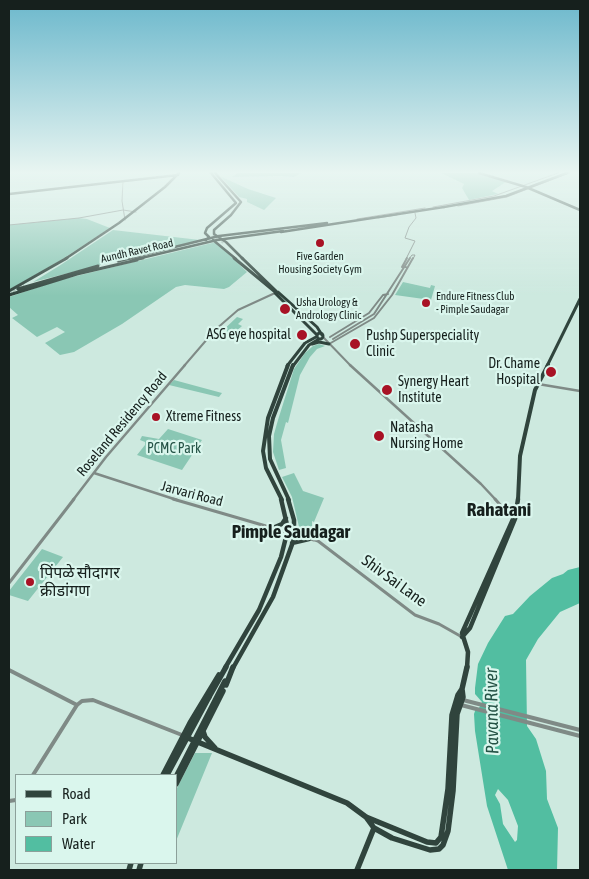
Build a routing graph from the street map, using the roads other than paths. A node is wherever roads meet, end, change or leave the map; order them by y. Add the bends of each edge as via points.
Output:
1 (99, 214) edge
2 (123, 214) edge
3 (132, 214) edge
4 (225, 214) edge
5 (230, 214) edge
6 (230, 214) edge
7 (392, 214) edge
8 (395, 214) edge
9 (407, 214) edge
10 (415, 214) edge
11 (124, 220) junction
12 (360, 220) junction
13 (9, 225) edge
14 (284, 230) junction
15 (208, 236) junction
16 (221, 236) junction
17 (216, 241) junction
18 (224, 241) junction
19 (66, 259) junction
20 (119, 262) junction
21 (410, 262) dead end
22 (249, 264) junction
23 (407, 267) junction
24 (246, 268) junction
25 (24, 285) tunnel mouth
26 (30, 285) junction
27 (9, 292) edge
28 (276, 292) junction
29 (390, 295) junction
30 (580, 299) edge
31 (320, 337) junction
32 (333, 339) junction
33 (330, 344) junction
34 (309, 345) junction
35 (538, 384) junction
36 (580, 391) edge
37 (94, 473) junction
38 (514, 516) junction
39 (287, 518) junction
40 (275, 527) junction
41 (287, 530) junction
42 (294, 534) junction
43 (312, 540) junction
44 (292, 543) junction
45 (9, 583) edge
46 (462, 637) junction
47 (9, 670) edge
48 (223, 672) junction
49 (229, 675) junction
50 (459, 702) junction
51 (78, 705) junction
52 (544, 724) junction
53 (580, 730) edge
54 (204, 731) junction
55 (183, 736) junction
56 (580, 736) edge
57 (198, 742) junction
58 (212, 747) junction
59 (195, 748) junction
60 (35, 774) edge
61 (165, 774) edge
62 (166, 774) edge
63 (178, 774) edge
64 (178, 780) edge
65 (375, 825) junction
66 (357, 870) edge

1 - 13 street
2 - 11 street
3 - 11 main road
4 - 15 main road via 208,229
5 - 16 main road via 213,231
6 - 15 main road
7 - 12 main road
8 - 12 main road
9 - 12 street
10 - 23 street via 405,238 415,242 402,266
11 - 19 main road
11 - 27 main road
12 - 14 main road, Aundh Ravet Road
12 - 14 main road, Aundh Ravet Road
14 - 16 main road
14 - 18 main road, Aundh Ravet Road
14 - 20 main road, bridge via 217,240
15 - 16 main road
15 - 17 main road
15 - 20 main road
16 - 18 main road
17 - 18 main road, Aundh Ravet Road
17 - 20 main road, Aundh Ravet Road
17 - 24 main road
18 - 22 main road
18 - 22 main road
18 - 24 main road
19 - 25 main road
19 - 26 main road
20 - 26 main road, Aundh Ravet Road
20 - 27 main road, Aundh Ravet Road
21 - 23 street
22 - 28 main road
23 - 29 street
24 - 28 main road
26 - 27 main road, Aundh Ravet Road
28 - 31 main road
28 - 31 main road via 317,327
28 - 37 street, Roseland Residency Road via 234,313 215,330
29 - 32 street via 374,318
29 - 32 street via 383,294 369,313
30 - 35 main road
31 - 32 street
31 - 33 street
31 - 34 main road
31 - 39 main road via 305,343 288,364 280,380 264,436 266,468 281,497
32 - 33 street
33 - 34 main road via 316,342
33 - 38 street
34 - 42 main road via 288,375 269,436 270,458 290,503
35 - 36 street
35 - 38 main road via 522,444 520,493
37 - 40 street, Jarvari Road
37 - 45 street, Roseland Residency Road
38 - 46 main road via 512,529
39 - 40 main road
39 - 41 main road
40 - 41 street, Jarvari Road
41 - 42 street, Jarvari Road
41 - 48 main road via 281,557 266,595
42 - 43 street, Jarvari Road
42 - 44 main road
43 - 44 main road
43 - 46 street, Shiv Sai Lane via 415,615
44 - 49 main road via 273,597
46 - 50 main road via 469,658
47 - 51 street
48 - 55 main road
48 - 62 main road, bridge
49 - 54 main road
49 - 63 main road, bridge
50 - 52 street
50 - 65 main road via 451,720 448,790 439,840 427,842
50 - 65 main road via 446,840 439,849 430,850 392,838
51 - 55 street via 82,701 93,700
51 - 60 street
52 - 53 street
52 - 56 street
54 - 57 main road
54 - 58 main road
55 - 57 main road
55 - 61 main road
57 - 58 main road
57 - 59 main road
58 - 59 main road
58 - 65 main road via 347,803
59 - 64 main road
65 - 66 main road

